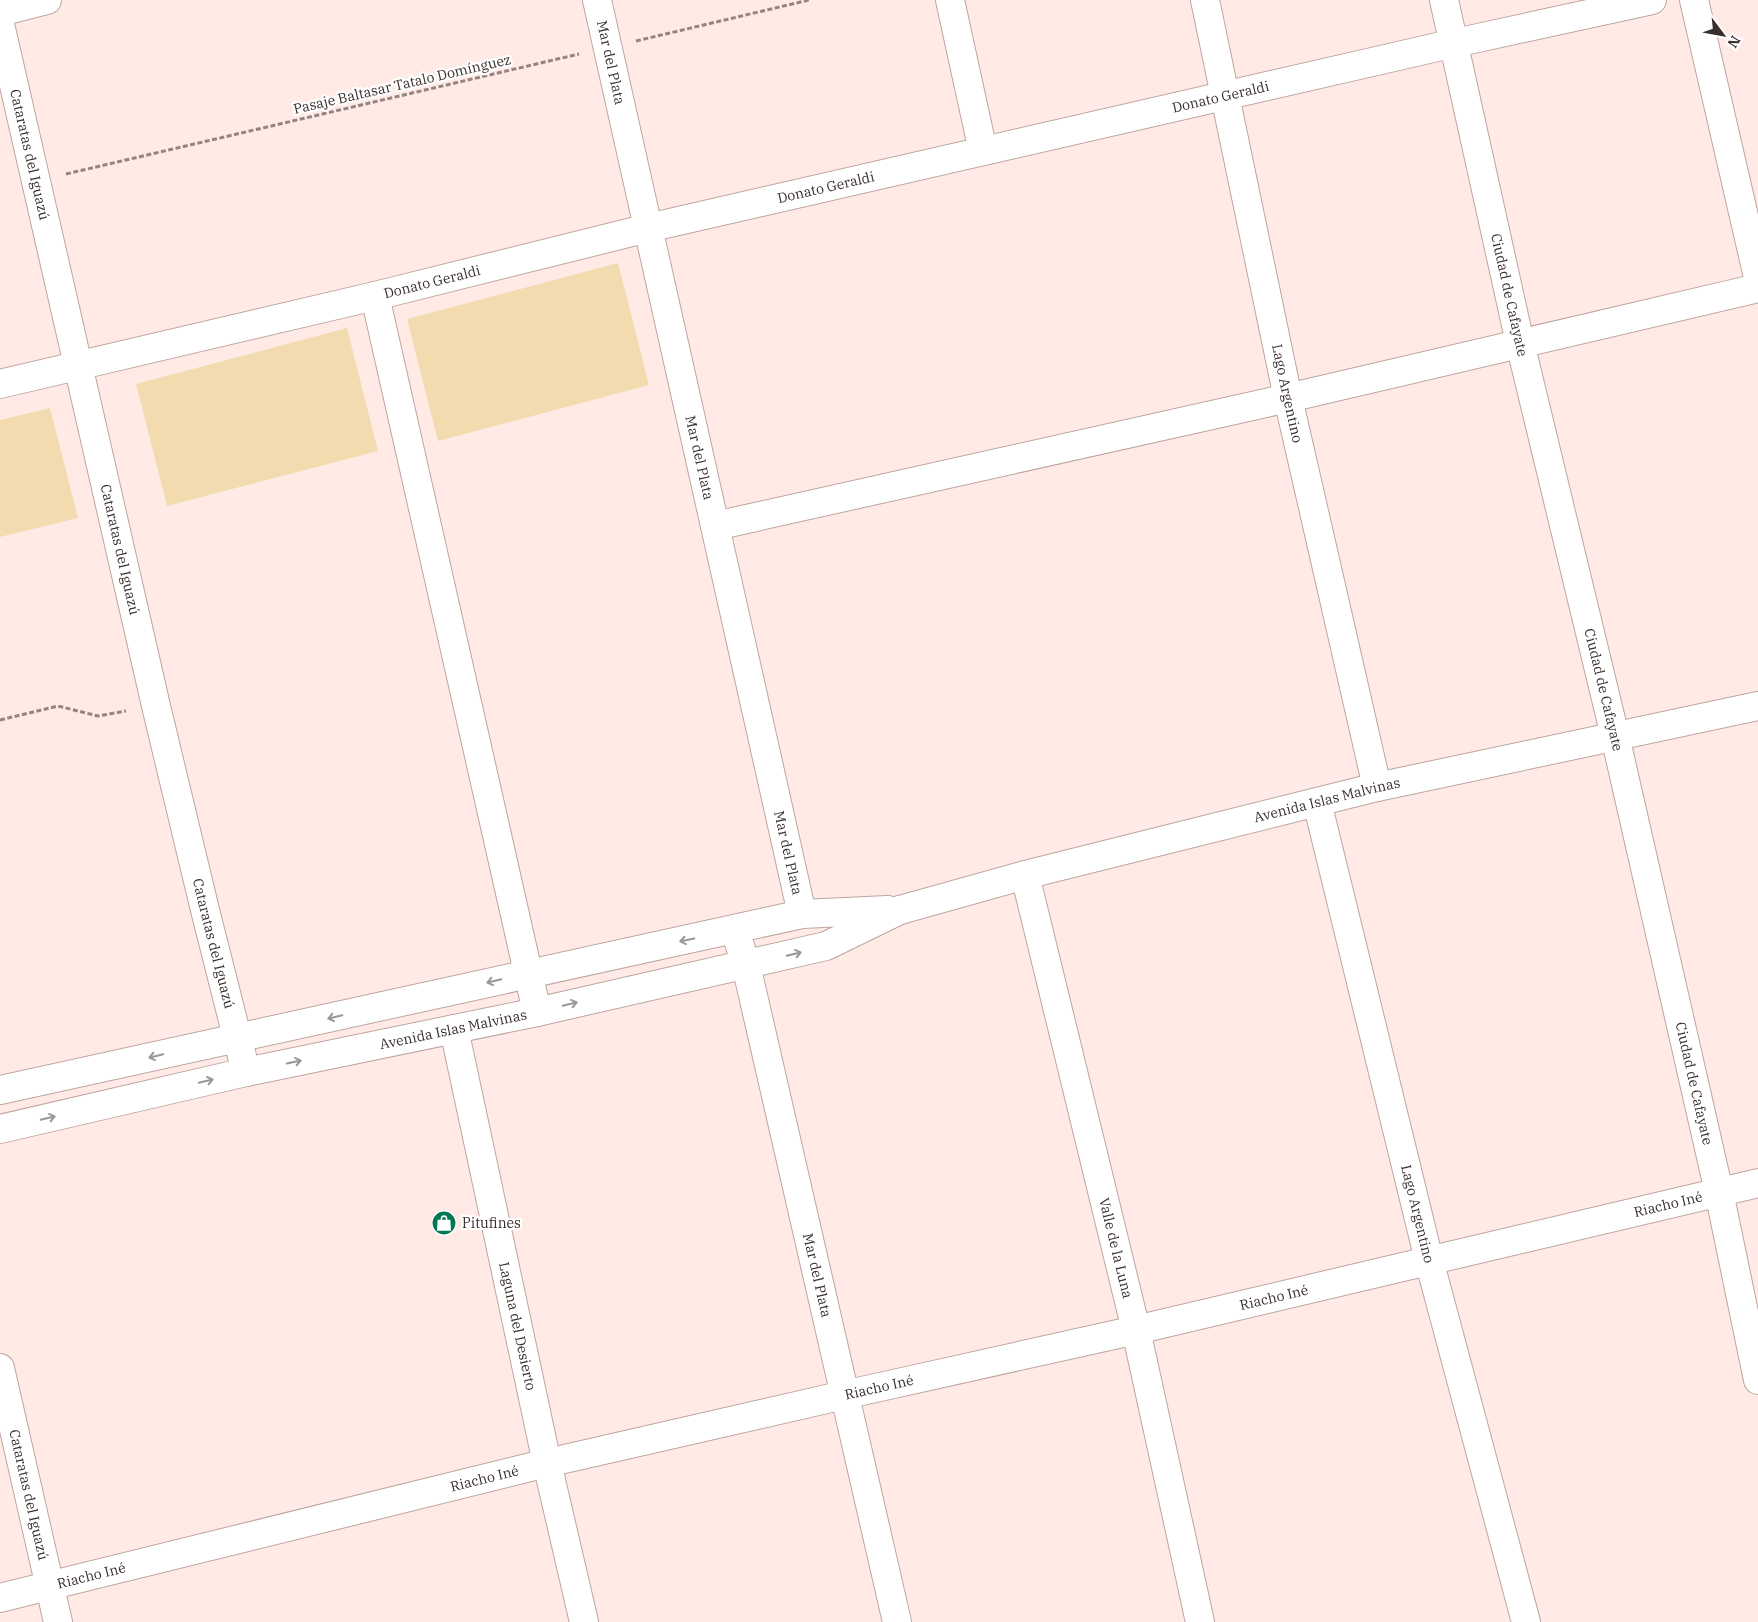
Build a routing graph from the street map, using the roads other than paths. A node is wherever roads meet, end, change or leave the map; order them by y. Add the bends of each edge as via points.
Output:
1 (47, 0) edge
2 (597, 0) edge
3 (950, 0) edge
4 (1205, 0) edge
5 (1444, 0) edge
6 (1652, 0) edge
7 (1694, 0) edge
8 (0, 12) edge
9 (0, 24) edge
10 (1455, 43) junction
11 (1225, 97) junction
12 (983, 151) junction
13 (648, 228) junction
14 (1758, 277) edge
15 (1758, 288) edge
16 (375, 296) junction
17 (1520, 343) junction
18 (77, 365) junction
19 (0, 384) edge
20 (1288, 398) junction
21 (715, 526) junction
22 (1758, 706) edge
23 (1615, 736) junction
24 (1377, 787) junction
25 (1317, 802) junction
26 (1026, 875) junction
27 (900, 910) junction
28 (802, 914) junction
29 (735, 930) junction
30 (746, 965) junction
31 (527, 973) junction
32 (537, 1012) junction
33 (454, 1029) junction
34 (238, 1039) junction
35 (246, 1072) junction
36 (0, 1090) edge
37 (0, 1129) edge
38 (1758, 1183) edge
39 (1719, 1192) junction
40 (1429, 1260) junction
41 (1136, 1330) junction
42 (0, 1368) edge
43 (1758, 1380) edge
44 (844, 1395) junction
45 (547, 1463) junction
46 (49, 1586) junction
47 (0, 1598) edge
48 (58, 1622) edge
49 (584, 1622) edge
50 (896, 1622) edge
51 (1200, 1622) edge
52 (1526, 1622) edge

1 - 8 street
2 - 13 street, Mar del Plata
3 - 12 street
4 - 11 street, Lago Argentino
5 - 10 street, Ciudad de Cafayate
6 - 10 street, Donato Geraldi
7 - 14 street
9 - 18 street, Cataratas del Iguazú
10 - 11 street, Donato Geraldi
10 - 17 street, Ciudad de Cafayate
11 - 12 street, Donato Geraldi
11 - 20 street, Lago Argentino
12 - 13 street, Donato Geraldi
13 - 16 street, Donato Geraldi
13 - 21 street, Mar del Plata
15 - 17 street
16 - 18 street, Donato Geraldi
16 - 31 street
17 - 20 street
17 - 23 street, Ciudad de Cafayate
18 - 19 street, Donato Geraldi
18 - 34 street, Cataratas del Iguazú
20 - 21 street
20 - 24 street, Lago Argentino
21 - 28 street, Mar del Plata
22 - 23 street, Avenida Islas Malvinas
23 - 24 street, Avenida Islas Malvinas
23 - 39 street, Ciudad de Cafayate
24 - 25 street, Avenida Islas Malvinas
25 - 26 street, Avenida Islas Malvinas
25 - 40 street, Lago Argentino
26 - 27 street, Avenida Islas Malvinas
26 - 41 street, Valle de la Luna
27 - 28 street, Avenida Islas Malvinas
30 -> 27 street, Avenida Islas Malvinas via 826,946
28 - 29 street, Avenida Islas Malvinas
29 - 30 street, Mar del Plata
29 -> 31 street, Avenida Islas Malvinas
32 -> 30 street, Avenida Islas Malvinas
30 - 44 street, Mar del Plata
31 - 32 street
31 -> 34 street, Avenida Islas Malvinas
32 - 33 street, Avenida Islas Malvinas
35 -> 33 street, Avenida Islas Malvinas
33 - 45 street, Laguna del Desierto
34 - 35 street, Cataratas del Iguazú
34 -> 36 street, Avenida Islas Malvinas
37 -> 35 street, Avenida Islas Malvinas
38 - 39 street, Riacho Iné
39 - 40 street, Riacho Iné
39 - 43 street, Ciudad de Cafayate
40 - 41 street, Riacho Iné
40 - 52 street, Lago Argentino
41 - 44 street, Riacho Iné
41 - 51 street, Valle de la Luna
42 - 46 street, Cataratas del Iguazú
44 - 45 street, Riacho Iné
44 - 50 street, Mar del Plata
45 - 46 street, Riacho Iné
45 - 49 street, Laguna del Desierto
46 - 47 street, Riacho Iné
46 - 48 street, Cataratas del Iguazú

